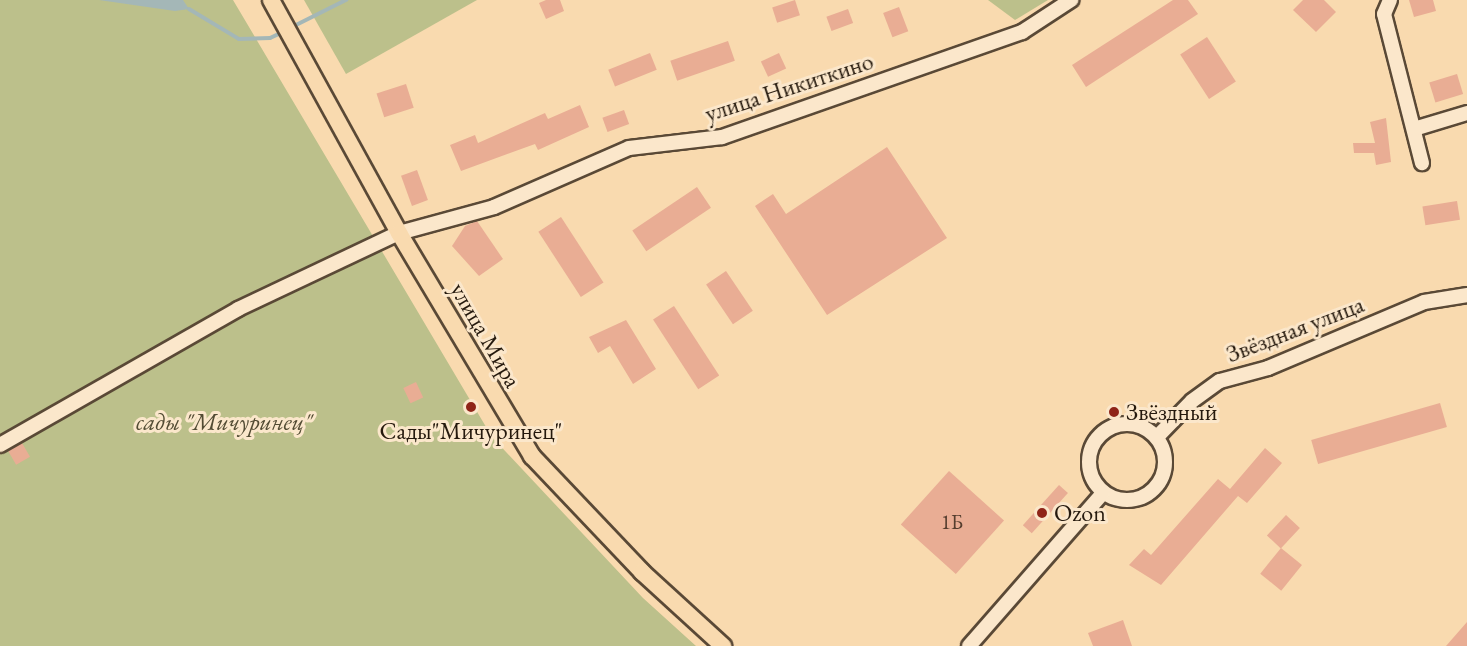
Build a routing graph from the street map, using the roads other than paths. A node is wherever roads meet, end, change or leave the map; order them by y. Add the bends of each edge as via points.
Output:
1 (271, 0) edge
2 (1071, 0) edge
3 (1390, 0) edge
4 (1467, 113) edge
5 (1414, 129) junction
6 (1422, 164) dead end
7 (399, 233) junction
8 (1467, 295) edge
9 (1157, 437) junction
10 (0, 445) edge
11 (1104, 493) junction
12 (723, 646) edge
13 (969, 646) edge

1 - 7 main road, улица Мира
2 - 7 street, улица Никиткино via 1022,32 722,137 629,148 494,207
3 - 5 street via 1384,14
4 - 5 street
5 - 6 street
7 - 10 street, улица Никиткино via 238,309
7 - 12 main road, улица Мира via 531,456 642,572
8 - 9 street, Звёздная улица via 1424,302 1268,368 1220,381 1192,401
9 - 11 street via 1166,460 1153,489 1130,500
9 - 11 street via 1130,424 1118,425 1096,440 1090,463
11 - 13 street

